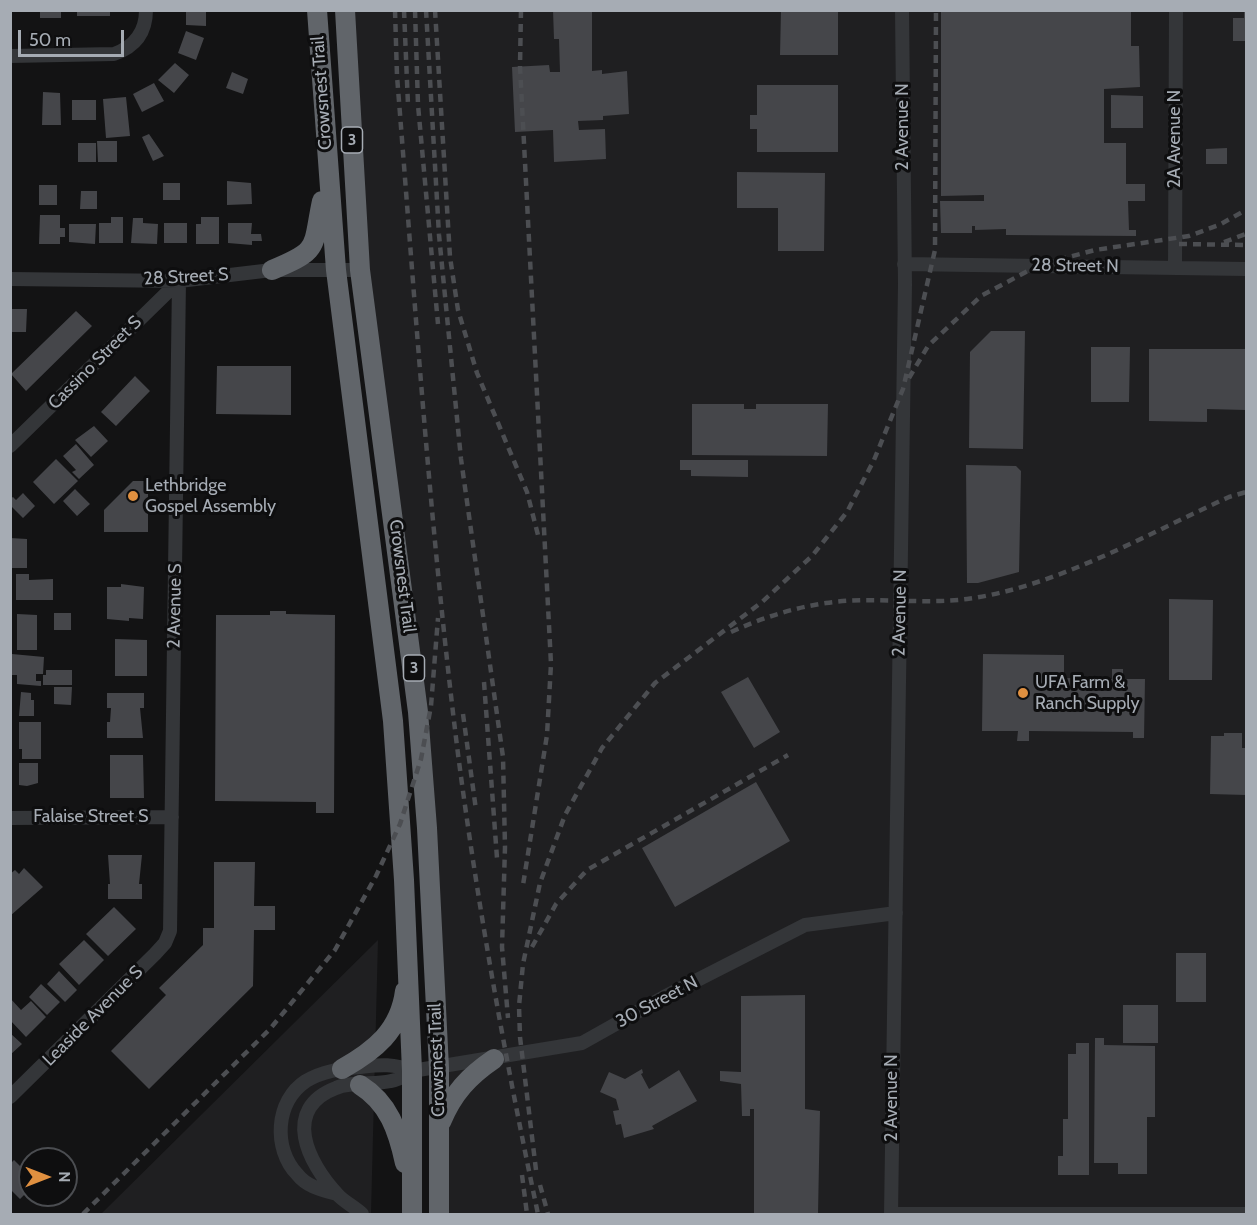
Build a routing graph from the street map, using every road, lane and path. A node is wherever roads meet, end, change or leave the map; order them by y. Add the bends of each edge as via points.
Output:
1 (146, 10) edge
2 (317, 10) edge
3 (345, 10) edge
4 (902, 10) edge
5 (1176, 10) edge
6 (10, 56) edge
7 (327, 172) junction
8 (904, 264) junction
9 (1175, 268) junction
10 (1246, 269) edge
11 (272, 270) junction
12 (336, 270) junction
13 (360, 270) junction
14 (10, 279) edge
15 (179, 280) junction
16 (10, 446) edge
17 (172, 817) junction
18 (10, 818) edge
19 (896, 913) junction
20 (170, 931) joint
21 (408, 964) junction
22 (494, 1059) junction
23 (439, 1068) junction
24 (342, 1069) junction
25 (412, 1071) junction
26 (360, 1085) junction
27 (10, 1097) edge
28 (439, 1127) junction
29 (337, 1194) junction
30 (412, 1207) edge
31 (891, 1214) edge
32 (1246, 1214) edge
33 (362, 1215) edge
34 (439, 1215) edge

1 - 6 street via 139,37 129,48 114,54
2 - 7 highway, Crowsnest Trail / 3
3 - 13 highway, Crowsnest Trail / 3
4 - 8 street, 2 Avenue N
5 - 9 street, 2A Avenue N
7 - 11 highway via 315,244 300,259
7 - 12 highway, Crowsnest Trail / 3
8 - 9 street, 28 Street N
8 - 19 street, 2 Avenue N
9 - 10 street, 28 Street N
11 - 12 street, 28 Street S
11 - 15 street, 28 Street S
12 - 13 street, 28 Street S
12 - 21 highway, Crowsnest Trail / 3 via 393,721
13 - 23 highway, Crowsnest Trail / 3 via 417,702
14 - 15 street, 28 Street S
15 - 16 street, Cassino Street S
15 - 17 street, 2 Avenue S
17 - 18 street, Falaise Street S
17 - 20 street, 2 Avenue S
19 - 22 street, 30 Street N via 805,925 582,1043
19 - 31 street, 2 Avenue N
20 - 27 street, Leaside Avenue S via 165,944
21 - 24 highway via 404,998 384,1040 372,1052
21 - 25 highway, Crowsnest Trail / 3
22 - 23 street, 30 Street N
22 - 28 highway via 461,1086
23 - 25 street, 30 Street N
23 - 28 highway, Crowsnest Trail / 3
24 - 25 street via 394,1064
24 - 29 street via 303,1083 290,1098 282,1117 280,1138 285,1158 297,1175 314,1188
25 - 26 street via 394,1081
25 - 30 highway, Crowsnest Trail / 3
26 - 29 street via 330,1091 312,1106 305,1118 306,1148
26 - 30 highway via 382,1102 390,1116 400,1142
28 - 34 highway, Crowsnest Trail / 3
29 - 33 street
31 - 32 street

